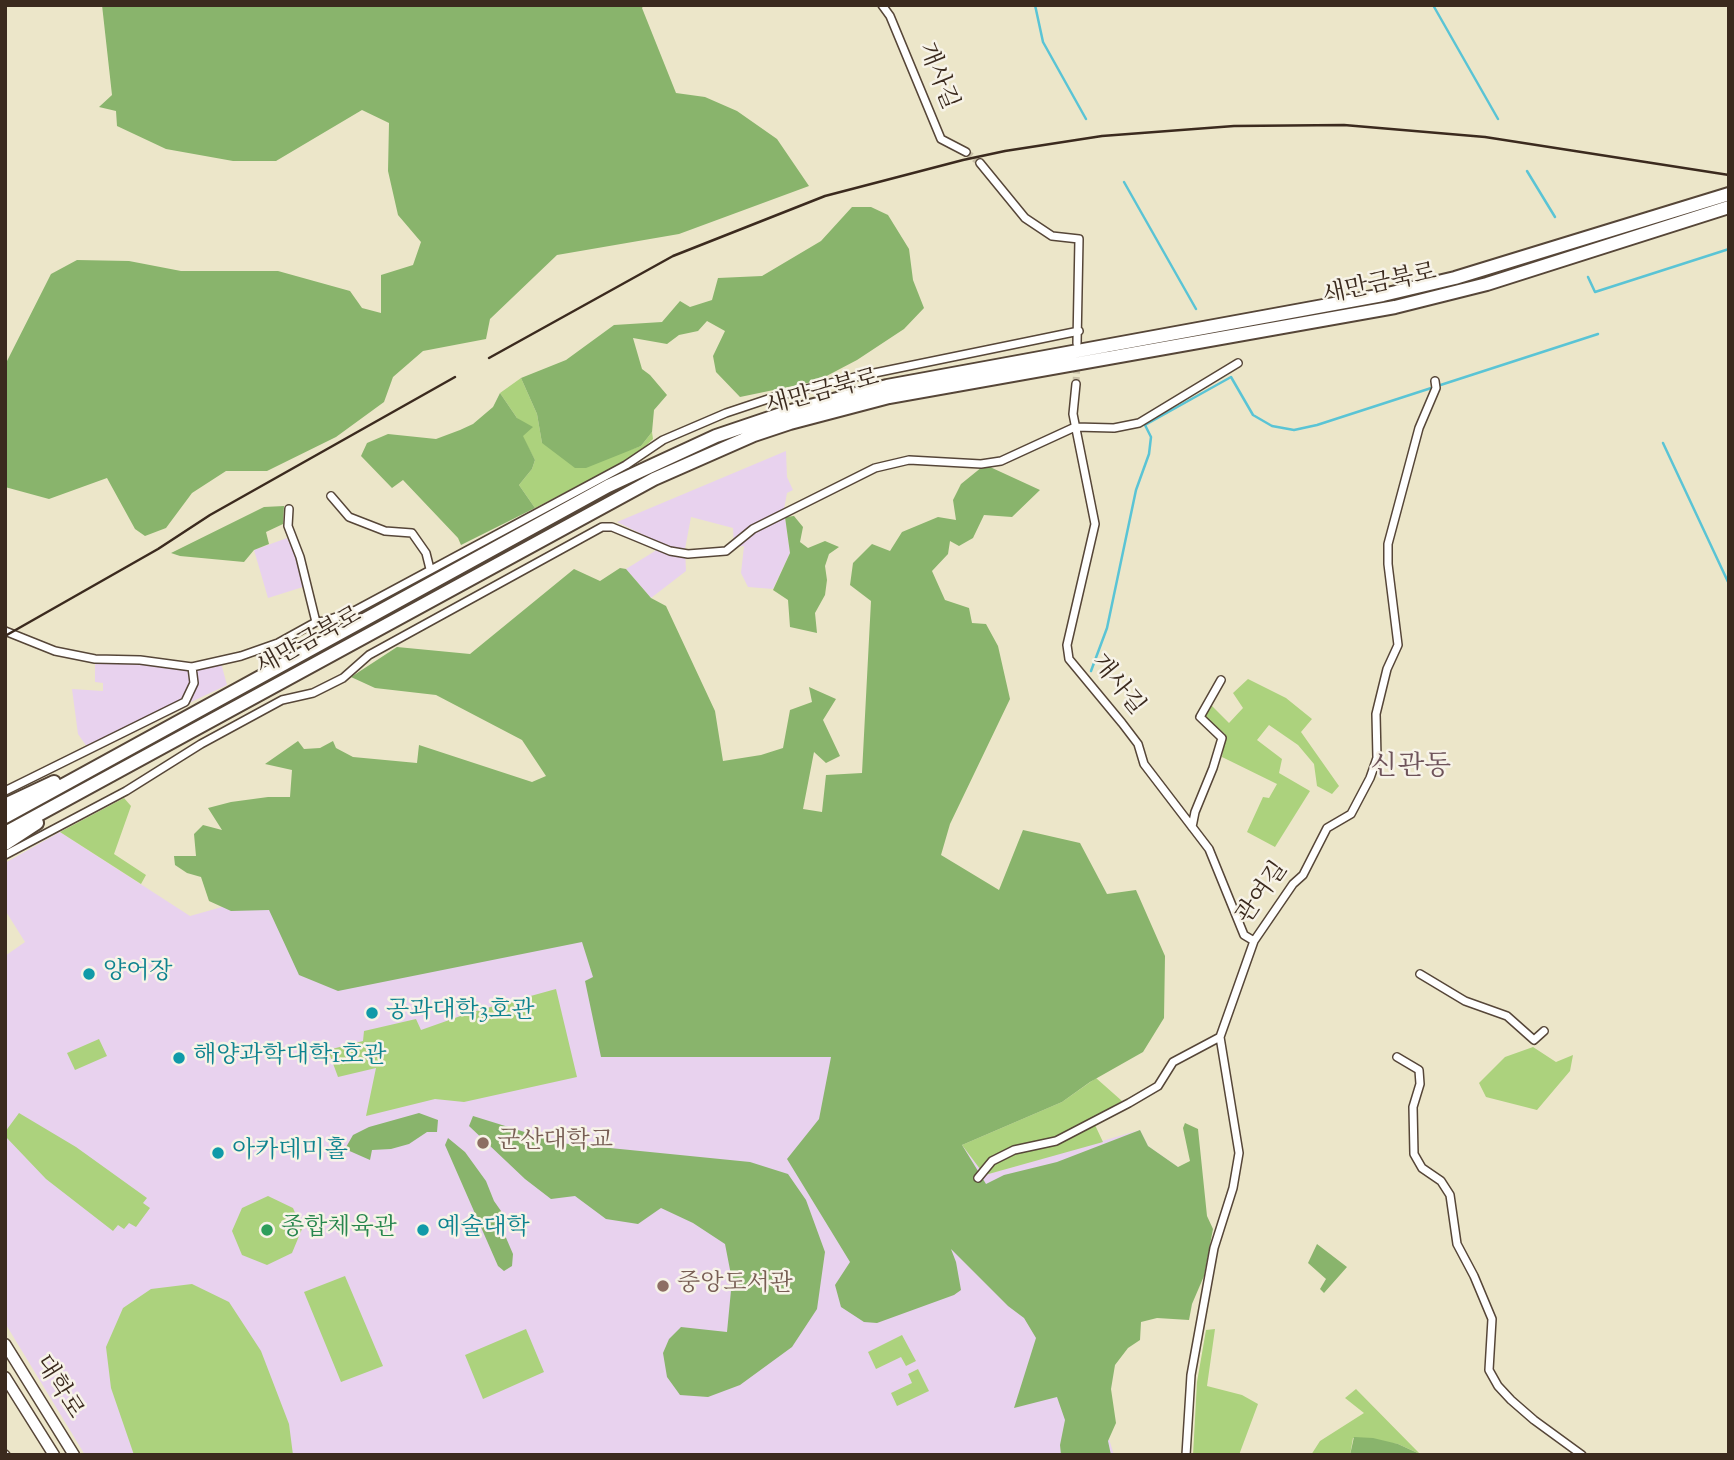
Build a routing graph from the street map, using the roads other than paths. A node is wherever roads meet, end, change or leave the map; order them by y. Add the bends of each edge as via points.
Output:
1 (882, 5) edge
2 (966, 152) tunnel mouth
3 (980, 163) tunnel mouth
4 (1729, 194) edge
5 (1729, 207) edge
6 (1079, 331) junction
7 (1077, 344) dead end
8 (1238, 363) dead end
9 (1076, 384) tunnel mouth
10 (1435, 384) dead end
11 (1075, 427) junction
12 (331, 496) dead end
13 (289, 509) dead end
14 (430, 569) junction
15 (316, 622) junction
16 (5, 631) edge
17 (191, 667) junction
18 (1221, 680) dead end
19 (98, 767) junction
20 (5, 791) edge
21 (70, 798) junction
22 (5, 805) edge
23 (5, 817) edge
24 (1192, 827) junction
25 (5, 833) edge
26 (5, 844) edge
27 (5, 855) edge
28 (1254, 941) junction
29 (1420, 974) dead end
30 (1544, 1031) dead end
31 (1220, 1037) junction
32 (1396, 1057) dead end
33 (978, 1178) dead end
34 (5, 1344) edge
35 (5, 1377) edge
36 (54, 1455) edge
37 (74, 1455) edge
38 (1186, 1455) edge
39 (1582, 1455) edge

1 - 2 street, 개사길 via 941,139
3 - 6 street via 1025,218 1052,236 1079,239
4 - 19 highway, 새만금북로 via 1455,278 1370,298 887,386 716,436 608,486
5 - 21 highway, 새만금북로 via 1486,284 1395,307 889,397 754,435 654,479
6 - 7 street
6 - 14 street via 855,377 726,413 663,440 626,465
8 - 11 street via 1139,423
9 - 11 street, 개사길
10 - 28 street, 관여길 via 1388,544 1398,645 1376,714 1377,758 1351,814 1327,828 1303,875
11 - 24 street, 개사길 via 1095,524 1066,645 1069,659 1138,744 1144,764
11 - 27 street via 1001,461 909,460 876,468 753,529 726,551 670,551 602,527 369,655 343,678 282,701
12 - 14 street via 349,517 384,531 412,533 426,553
13 - 15 street via 290,536
14 - 15 street via 356,610
15 - 17 street via 278,643
16 - 17 street via 55,651 94,659
17 - 20 street via 194,683 185,702
18 - 24 street via 1199,717 1222,738
19 - 22 highway
19 - 23 highway, 새만금북로
21 - 25 highway, 새만금북로
21 - 26 highway
24 - 28 street, 개사길 via 1209,849 1244,935
28 - 31 street, 관여길
29 - 30 street via 1465,1001 1507,1016 1534,1040
31 - 33 street via 1173,1062 1158,1086 1129,1103 1056,1141 1014,1150 992,1161
31 - 38 street, 관여길 via 1239,1153 1214,1248 1191,1375
32 - 39 street via 1419,1070 1413,1107 1414,1154 1450,1195 1457,1244 1492,1319 1489,1370 1511,1400
34 - 37 street, 대학로
35 - 36 street, 대학로

